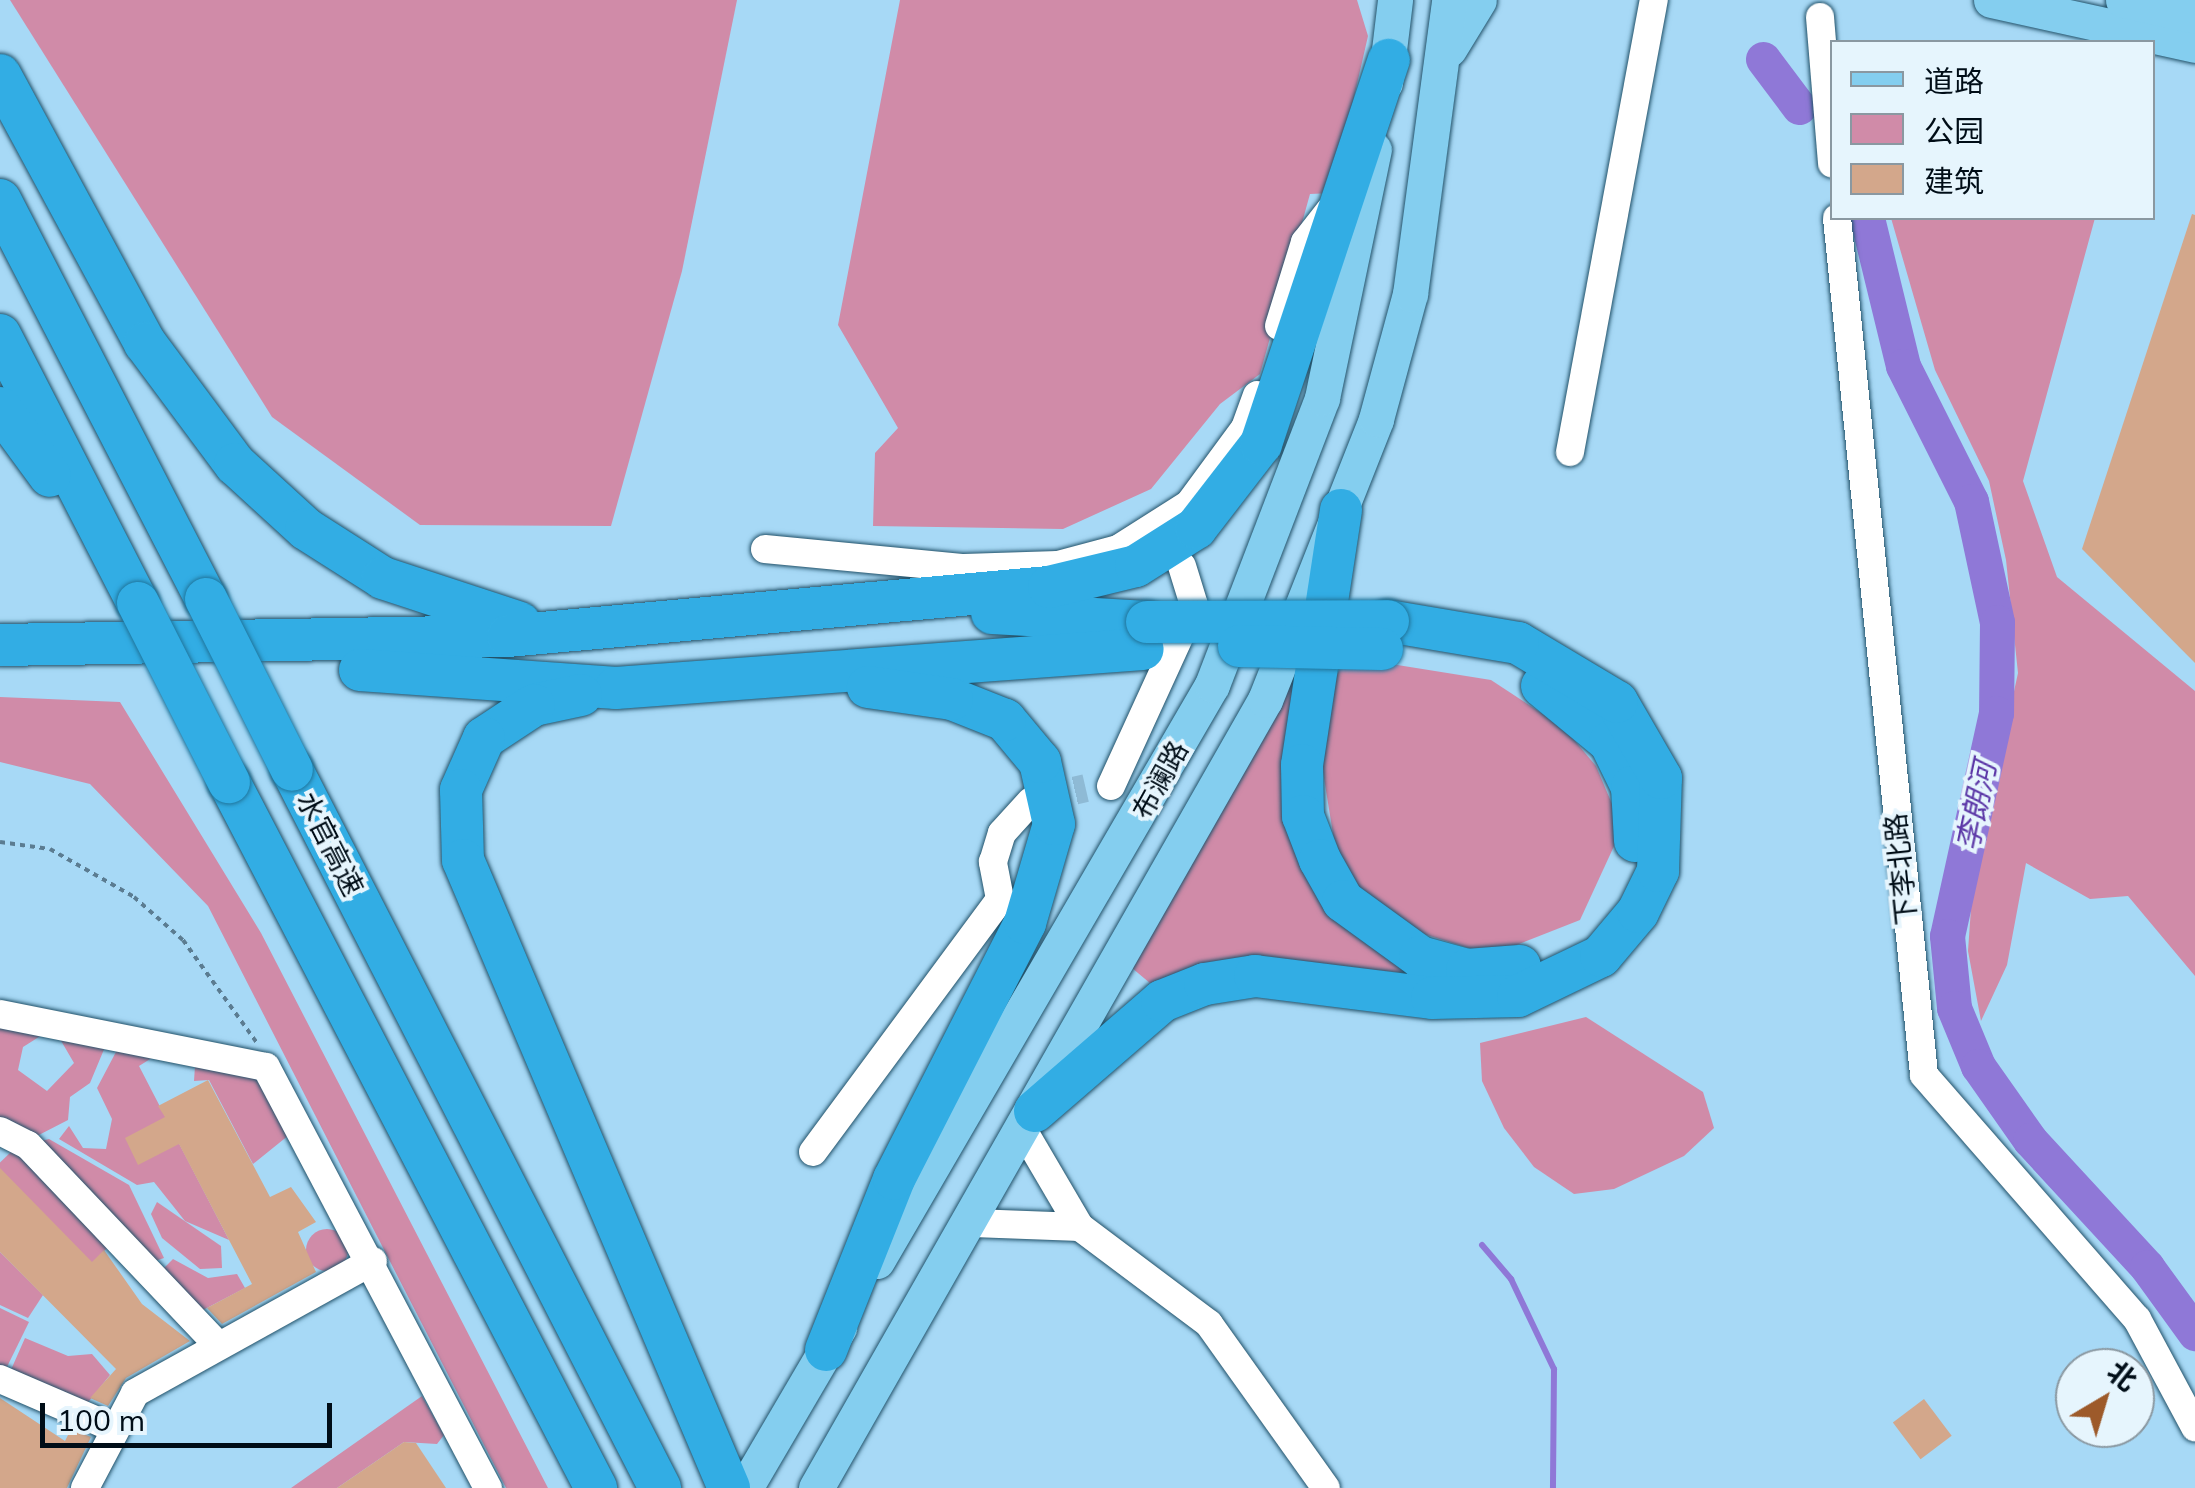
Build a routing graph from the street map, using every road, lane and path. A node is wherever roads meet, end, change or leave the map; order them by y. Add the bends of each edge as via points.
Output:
1 (1367, 0) edge
2 (1395, 0) edge
3 (1450, 0) edge
4 (1479, 0) edge
5 (1654, 0) edge
6 (1991, 0) edge
7 (2123, 0) edge
8 (2091, 10) edge
9 (2195, 16) edge
10 (1820, 17) dead end
11 (2195, 45) edge
12 (1389, 60) junction
13 (1443, 64) junction
14 (0, 75) edge
15 (1830, 140) edge
16 (1349, 186) junction
17 (0, 200) edge
18 (1837, 220) edge
19 (0, 335) edge
20 (0, 408) edge
21 (1570, 452) dead end
22 (1342, 510) junction
23 (106, 542) junction
24 (765, 549) dead end
25 (1182, 566) dead end
26 (878, 602) junction
27 (596, 626) junction
28 (1145, 635) junction
29 (1385, 635) junction
30 (0, 645) edge
31 (0, 673) edge
32 (752, 680) junction
33 (616, 688) junction
34 (1030, 800) tunnel mouth
35 (1149, 804) junction
36 (0, 842) edge
37 (0, 1014) edge
38 (279, 1084) junction
39 (1029, 1120) junction
40 (4, 1139) edge
41 (813, 1152) dead end
42 (973, 1222) junction
43 (1080, 1228) junction
44 (373, 1262) junction
45 (218, 1345) junction
46 (826, 1350) junction
47 (0, 1378) edge
48 (2195, 1427) edge
49 (114, 1428) junction
50 (85, 1488) edge
51 (488, 1488) edge
52 (596, 1488) edge
53 (660, 1488) edge
54 (729, 1488) edge
55 (744, 1488) edge
56 (816, 1488) edge
57 (1326, 1488) edge

1 - 12 main road
2 - 12 main road, 布澜路
3 - 13 main road, 布澜路
4 - 13 main road
5 - 21 street
6 - 8 main road
7 - 9 main road
8 - 11 main road
10 - 15 street
12 - 16 highway
12 - 35 main road, 布澜路 via 1322,398 1212,684
13 - 22 main road, 布澜路 via 1410,294
14 - 27 highway via 145,343 266,496 345,555 426,597 512,622
16 - 24 street via 1305,242 1244,428 1190,504 1158,534 1058,565 964,568
16 - 26 highway via 1275,413 1196,528 1136,566 1085,582
17 - 53 highway, 水官高速, bridge
18 - 48 street, 下李北路 via 1924,1075 2137,1320
19 - 23 highway
20 - 23 highway
22 - 29 highway via 1302,765 1303,816 1320,860 1343,901 1420,958 1502,971 1542,961 1610,903 1632,862 1632,787 1610,742 1534,681
22 - 39 main road, 布澜路 via 1265,700
23 - 52 highway, bridge
25 - 35 street via 1194,605 1099,787
26 - 27 highway
26 - 28 highway
27 - 30 highway via 421,642
28 - 29 highway, bridge
28 - 32 highway
29 - 39 highway via 1518,643 1617,702 1661,778 1658,870 1638,912 1600,956 1518,996 1432,998 1255,976 1205,984 1126,1028
31 - 33 highway via 382,670
32 - 33 highway
32 - 46 highway via 912,690 984,709 1040,762 1052,807 1036,894 894,1179
33 - 54 highway via 534,705 496,728 470,760 458,825 476,900
34 - 41 street via 1002,833 993,862 1000,898
35 - 46 main road, 布澜路
36 - 38 path via 50,849 134,897 224,989
37 - 38 street via 258,1063
38 - 44 street
39 - 42 main road, 布澜路
39 - 43 street
40 - 45 street via 192,1307
42 - 43 street
42 - 56 main road, 布澜路
43 - 57 street via 1209,1324
44 - 45 street
44 - 51 street
45 - 49 street via 135,1393
46 - 55 main road, 布澜路
47 - 49 street
49 - 50 street

